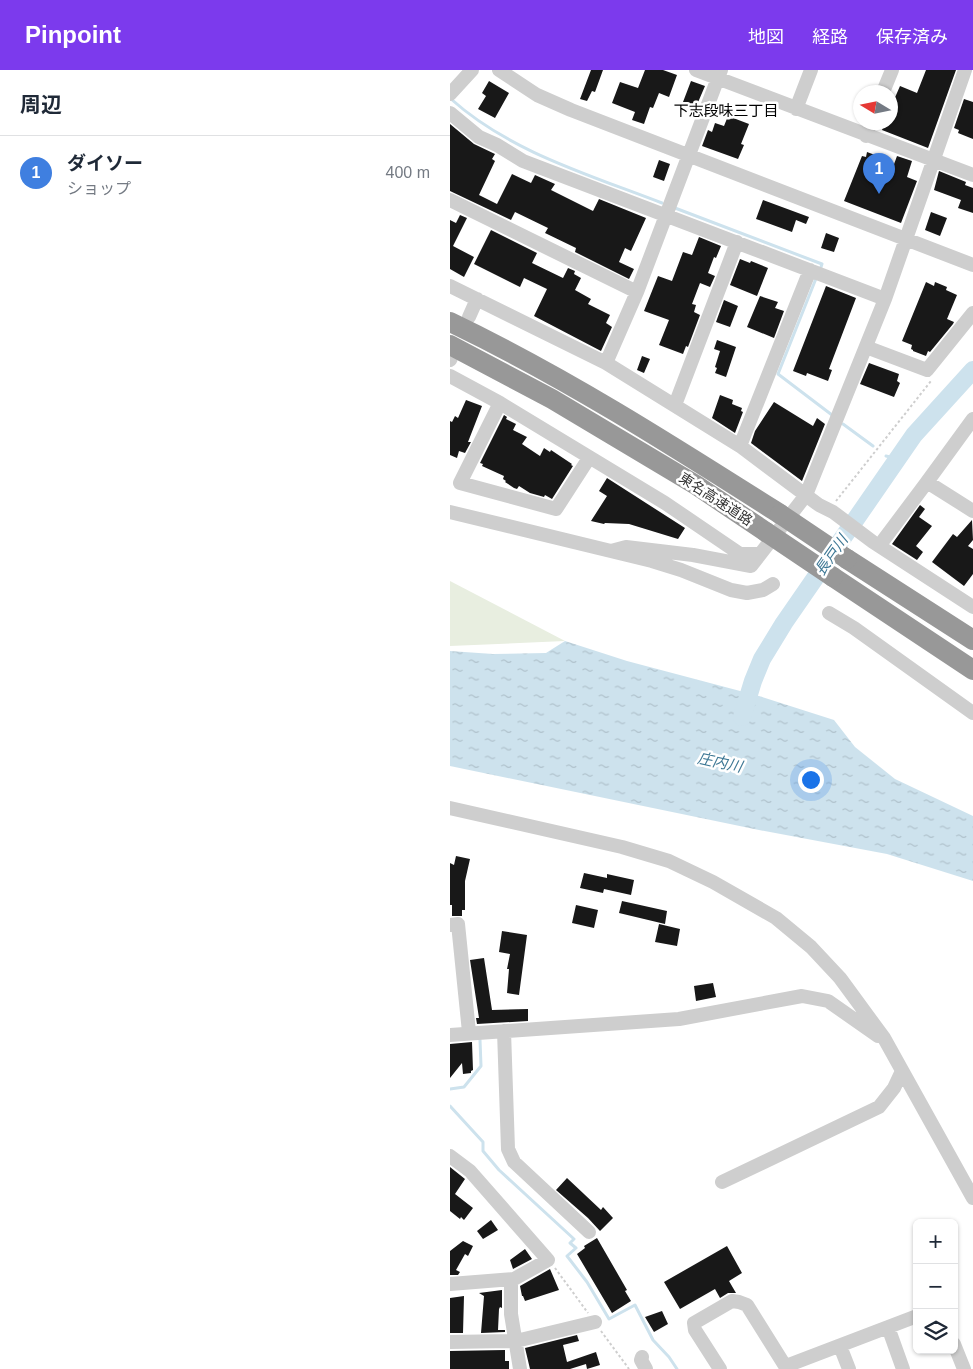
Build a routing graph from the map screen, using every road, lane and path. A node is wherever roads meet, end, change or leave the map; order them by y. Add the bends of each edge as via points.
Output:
1 (472, 70) edge
2 (499, 70) edge
3 (696, 70) edge
4 (811, 70) edge
5 (892, 70) edge
6 (965, 70) edge
7 (719, 74) edge
8 (886, 85) edge
9 (450, 94) edge
10 (796, 108) junction
11 (450, 114) edge
12 (869, 130) edge
13 (866, 136) junction
14 (689, 155) junction
15 (934, 161) junction
16 (973, 175) edge
17 (450, 200) edge
18 (666, 215) junction
19 (907, 239) junction
20 (738, 242) junction
21 (973, 265) edge
22 (815, 272) junction
23 (450, 286) edge
24 (637, 292) junction
25 (477, 299) junction
26 (885, 299) junction
27 (973, 313) edge
28 (460, 319) edge
29 (866, 347) junction
30 (450, 354) edge
31 (606, 364) junction
32 (450, 376) edge
33 (931, 381) dead end
34 (500, 403) junction
35 (675, 405) junction
36 (973, 419) edge
37 (740, 446) junction
38 (589, 458) junction
39 (927, 482) junction
40 (806, 495) junction
41 (830, 511) junction
42 (973, 511) edge
43 (450, 512) edge
44 (876, 544) junction
45 (611, 551) junction
46 (760, 554) junction
47 (875, 578) junction
48 (773, 584) dead end
49 (973, 606) edge
50 (829, 613) dead end
51 (973, 634) edge
52 (973, 640) edge
53 (973, 670) edge
54 (973, 713) edge
55 (450, 808) edge
56 (450, 925) edge
57 (504, 1031) junction
58 (470, 1032) junction
59 (450, 1035) edge
60 (884, 1038) junction
61 (902, 1071) junction
62 (450, 1156) edge
63 (722, 1182) dead end
64 (973, 1198) edge
65 (589, 1232) dead end
66 (512, 1280) junction
67 (450, 1284) edge
68 (913, 1318) edge
69 (595, 1322) dead end
70 (888, 1327) junction
71 (516, 1341) junction
72 (450, 1342) edge
73 (840, 1346) junction
74 (958, 1354) edge
75 (787, 1368) edge
76 (520, 1369) edge
77 (720, 1369) edge
78 (849, 1369) edge
79 (903, 1369) edge
80 (964, 1369) edge

1 - 9 street
2 - 14 street via 537,95
3 - 7 street
4 - 10 street
5 - 8 street
6 - 15 street
7 - 10 street
7 - 14 street
10 - 13 street
11 - 18 street via 479,137 523,161
12 - 13 street
13 - 15 street
14 - 18 street
14 - 19 street
15 - 16 street
15 - 19 street
17 - 24 street
18 - 20 street
18 - 24 street
19 - 21 street
19 - 26 street
20 - 22 street
20 - 35 street
22 - 26 street
22 - 37 street
23 - 25 street
24 - 31 street
25 - 28 street
25 - 31 street
26 - 29 street
27 - 29 street via 927,370
28 - 47 highway, 東名高速道路, bridge via 710,470
29 - 40 street
30 - 53 highway, 東名高速道路, bridge via 552,399 696,485
31 - 35 street
32 - 34 street
33 - 41 path
34 - 38 street
34 - 38 street via 460,483 556,509
35 - 37 street
36 - 39 street
37 - 40 street
38 - 46 street via 666,503 740,554
39 - 42 street
39 - 44 street
40 - 41 street
40 - 46 street
41 - 44 street
43 - 45 street
44 - 49 street
45 - 46 street via 626,546 751,566
45 - 48 street via 681,570 731,590 763,590
47 - 51 highway
47 - 52 highway, 東名高速道路
50 - 54 street
55 - 60 street via 631,850 668,861 713,882 776,918 811,947 840,978
56 - 58 street via 458,924
57 - 58 street
57 - 60 street via 680,1020 802,996 828,1001
57 - 65 street via 508,1149 514,1162
58 - 59 street
60 - 61 street
61 - 63 street via 879,1107
61 - 64 street
62 - 66 street via 470,1170 548,1260
66 - 67 street
66 - 71 street via 511,1314
68 - 70 street
69 - 71 street
70 - 73 street
70 - 79 street
71 - 72 street
71 - 76 street
73 - 75 street
73 - 78 street
74 - 80 street
75 - 77 street via 747,1305 732,1301 694,1323 695,1330

